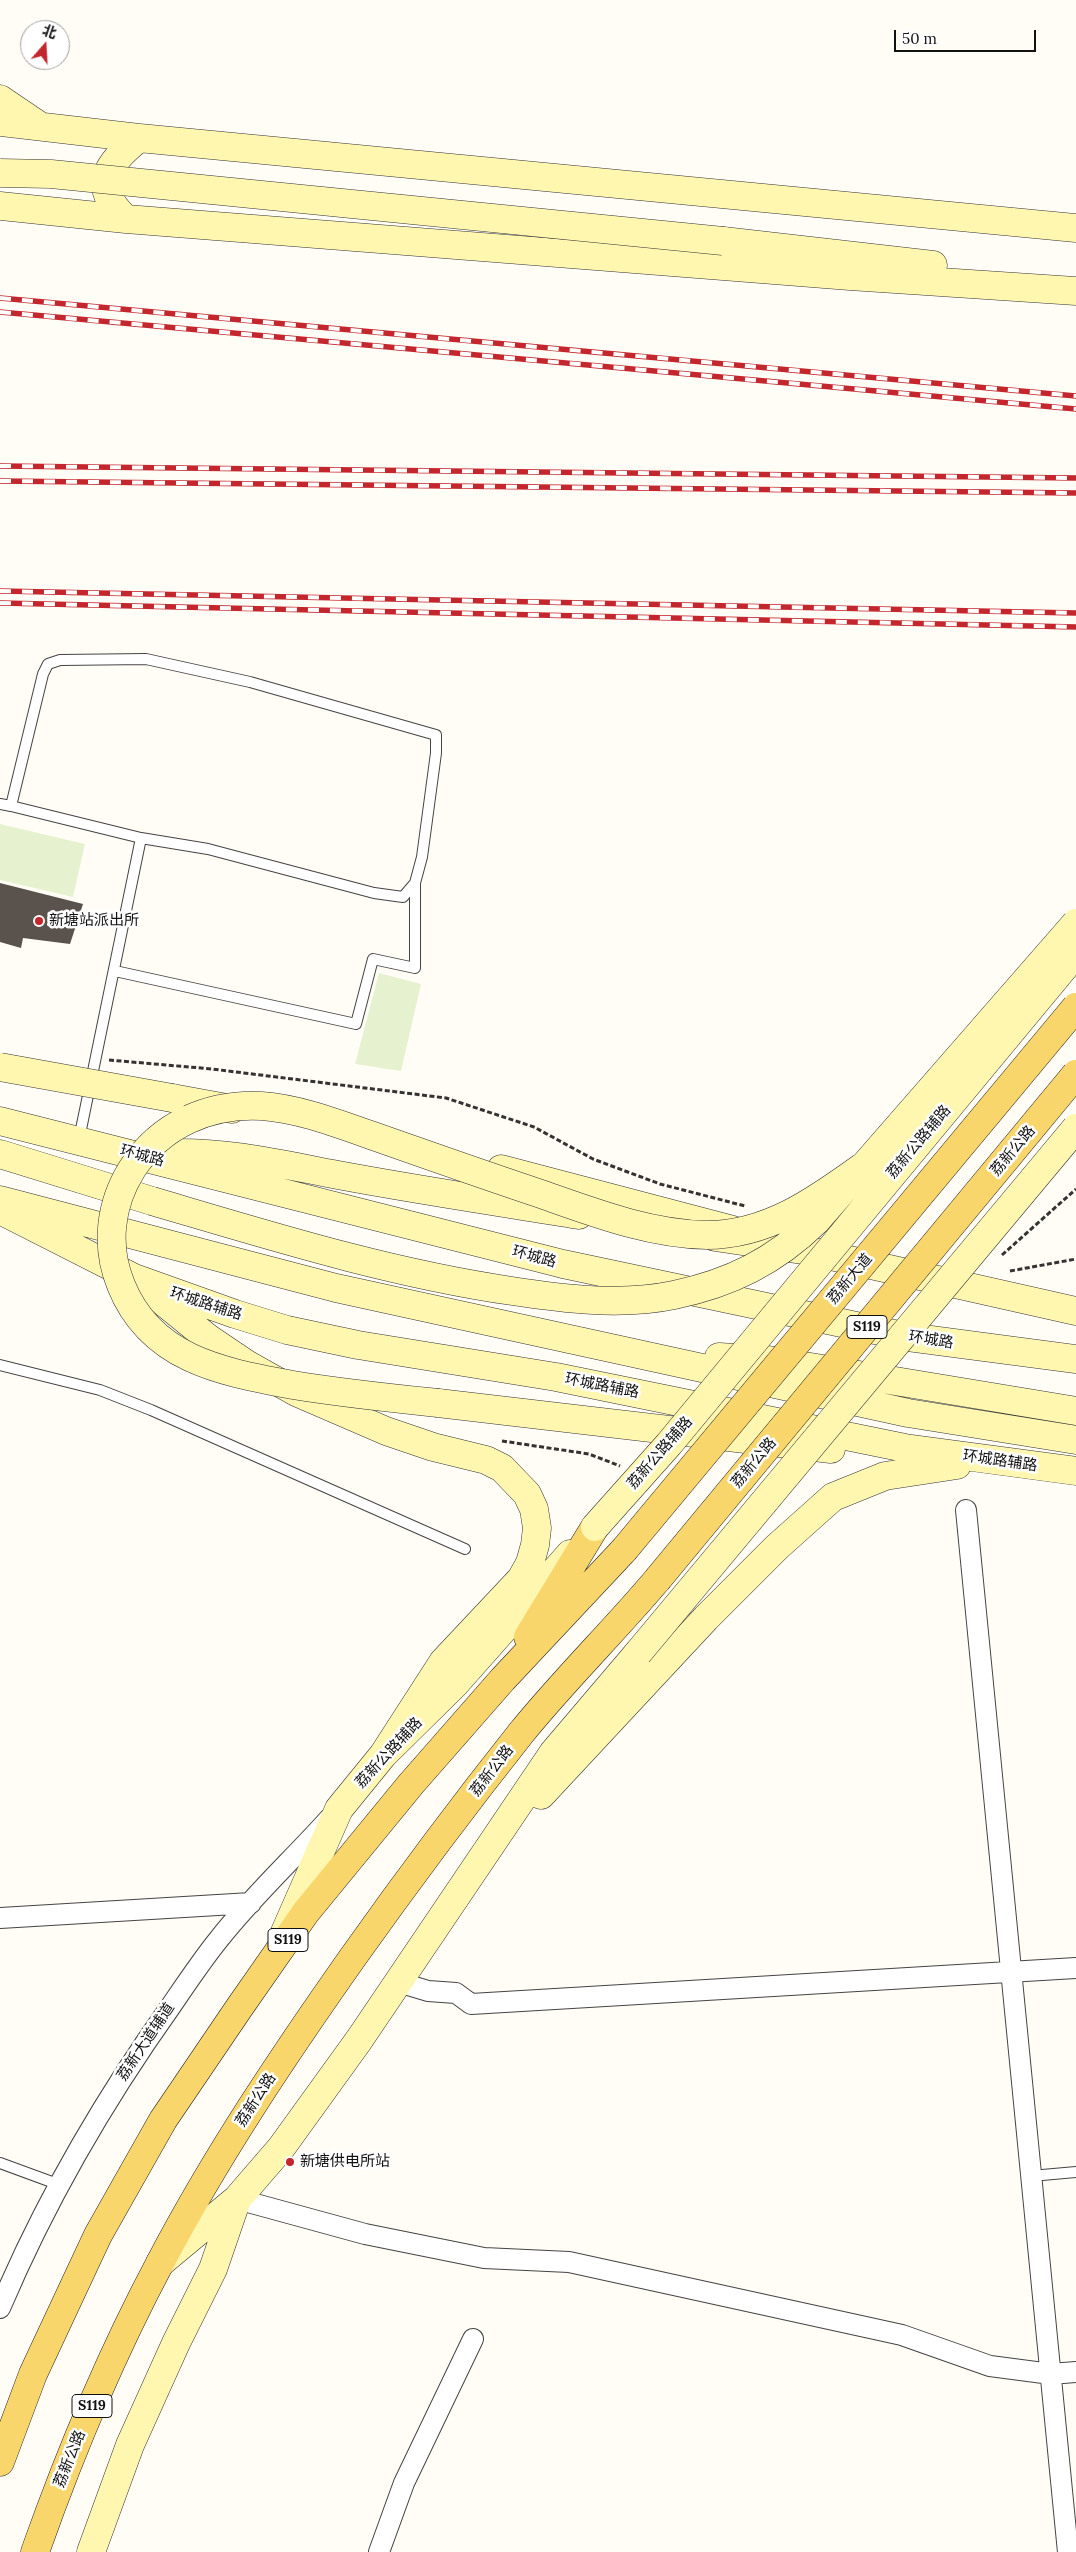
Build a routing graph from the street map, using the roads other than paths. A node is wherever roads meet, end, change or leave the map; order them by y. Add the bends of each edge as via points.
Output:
1 (0, 99) edge
2 (0, 122) edge
3 (42, 127) junction
4 (139, 138) junction
5 (0, 174) edge
6 (0, 206) edge
7 (126, 219) junction
8 (1076, 228) edge
9 (1076, 287) edge
10 (1076, 291) edge
11 (0, 804) edge
12 (11, 806) junction
13 (141, 838) junction
14 (416, 883) junction
15 (1076, 922) edge
16 (1076, 953) edge
17 (115, 970) junction
18 (1076, 1007) edge
19 (0, 1067) edge
20 (1076, 1074) edge
21 (0, 1103) edge
22 (0, 1121) edge
23 (1076, 1128) edge
24 (79, 1139) junction
25 (1076, 1141) edge
26 (0, 1154) edge
27 (132, 1154) junction
28 (1046, 1164) junction
29 (862, 1167) junction
30 (0, 1200) edge
31 (0, 1210) edge
32 (809, 1251) junction
33 (134, 1278) junction
34 (1076, 1311) edge
35 (622, 1350) junction
36 (1076, 1359) edge
37 (0, 1365) edge
38 (1076, 1411) edge
39 (1076, 1440) edge
40 (968, 1463) junction
41 (1023, 1465) junction
42 (1076, 1471) edge
43 (966, 1510) dead end
44 (595, 1526) junction
45 (465, 1550) dead end
46 (503, 1679) junction
47 (383, 1755) junction
48 (339, 1809) junction
49 (487, 1853) junction
50 (251, 1903) junction
51 (0, 1918) edge
52 (271, 1965) junction
53 (1076, 1968) edge
54 (1010, 1972) junction
55 (398, 1982) junction
56 (0, 2163) edge
57 (1076, 2172) edge
58 (1031, 2176) junction
59 (60, 2185) junction
60 (237, 2198) junction
61 (159, 2264) junction
62 (0, 2308) edge
63 (473, 2339) dead end
64 (1076, 2372) edge
65 (1050, 2374) junction
66 (0, 2462) edge
67 (35, 2552) edge
68 (91, 2552) edge
69 (379, 2552) edge
70 (1068, 2552) edge

1 - 3 main road
2 - 3 main road
3 - 4 main road
4 - 7 main road via 114,161 106,181 107,196
4 - 8 main road
5 - 9 main road, bridge via 51,174 723,240 925,264
6 - 7 main road
7 - 10 main road
11 - 12 lane
12 - 13 lane
12 - 14 lane via 48,664 60,660 146,659 250,682 436,734 436,753
13 - 14 lane via 208,849 374,893 403,897
13 - 17 lane
14 - 17 lane via 415,968 374,959 356,1024
15 - 29 main road, bridge
16 - 44 main road, 荔新公路辅路, bridge via 669,1444
17 - 24 lane
18 - 46 main road, 荔新大道 / S119, bridge via 624,1550
19 - 32 main road, bridge via 172,1098 423,1150
20 - 61 main road, 荔新公路 / S119, bridge via 657,1580 524,1730 404,1886 277,2068 212,2170
21 - 24 main road
22 - 24 main road, 环城路
23 - 28 main road, bridge
24 - 27 main road, 环城路
25 - 28 main road, bridge
26 - 29 main road, bridge via 333,1254 422,1276 569,1298 642,1299 703,1288 755,1267 779,1253 816,1221
27 - 32 main road via 197,1153 261,1158 338,1175
27 - 36 main road, 环城路 via 563,1264 908,1337
28 - 49 main road, bridge via 554,1753
29 - 40 main road, bridge via 817,1199 765,1225 740,1232 708,1235 674,1232 609,1218 345,1126 289,1110 235,1106 193,1116 176,1125 138,1160 118,1196 113,1215 113,1256 127,1299 153,1333 193,1360 224,1372 316,1389 438,1404
30 - 35 main road via 336,1288
31 - 33 main road
32 - 34 main road
33 - 41 main road, 环城路辅路 via 182,1297 278,1327 358,1345 556,1377 905,1448
33 - 47 main road via 208,1338 298,1393 386,1431 486,1460 502,1468 527,1494 537,1528 530,1563 521,1579 443,1662
35 - 38 main road via 768,1360
35 - 39 main road via 908,1412
37 - 45 lane via 93,1388 151,1410
40 - 41 main road
40 - 49 main road via 885,1476 833,1497 706,1618
41 - 42 main road, 环城路辅路
43 - 54 street
44 - 46 main road
44 - 47 main road, 荔新公路辅路 via 455,1684
46 - 52 main road, S119 via 343,1866 306,1912
47 - 48 main road, 荔新公路辅路
48 - 50 street, 荔新大道辅道
48 - 52 main road, 荔新公路辅路
49 - 55 main road
50 - 51 street
50 - 59 street, 荔新大道辅道 via 219,1938 154,2030 120,2081
52 - 66 main road, S119 via 163,2120 98,2235 33,2374
53 - 54 street
54 - 55 street via 471,2004 456,1993
54 - 58 street
55 - 60 main road via 281,2148
56 - 59 lane
57 - 58 lane
58 - 65 street
59 - 62 street, 荔新大道辅道
60 - 61 main road
60 - 65 street via 365,2234 484,2258 579,2264 902,2335 990,2366
60 - 68 main road via 213,2269 130,2446
61 - 67 main road, 荔新公路 / S119 via 88,2416
63 - 69 street via 404,2483
64 - 65 street
65 - 70 street

